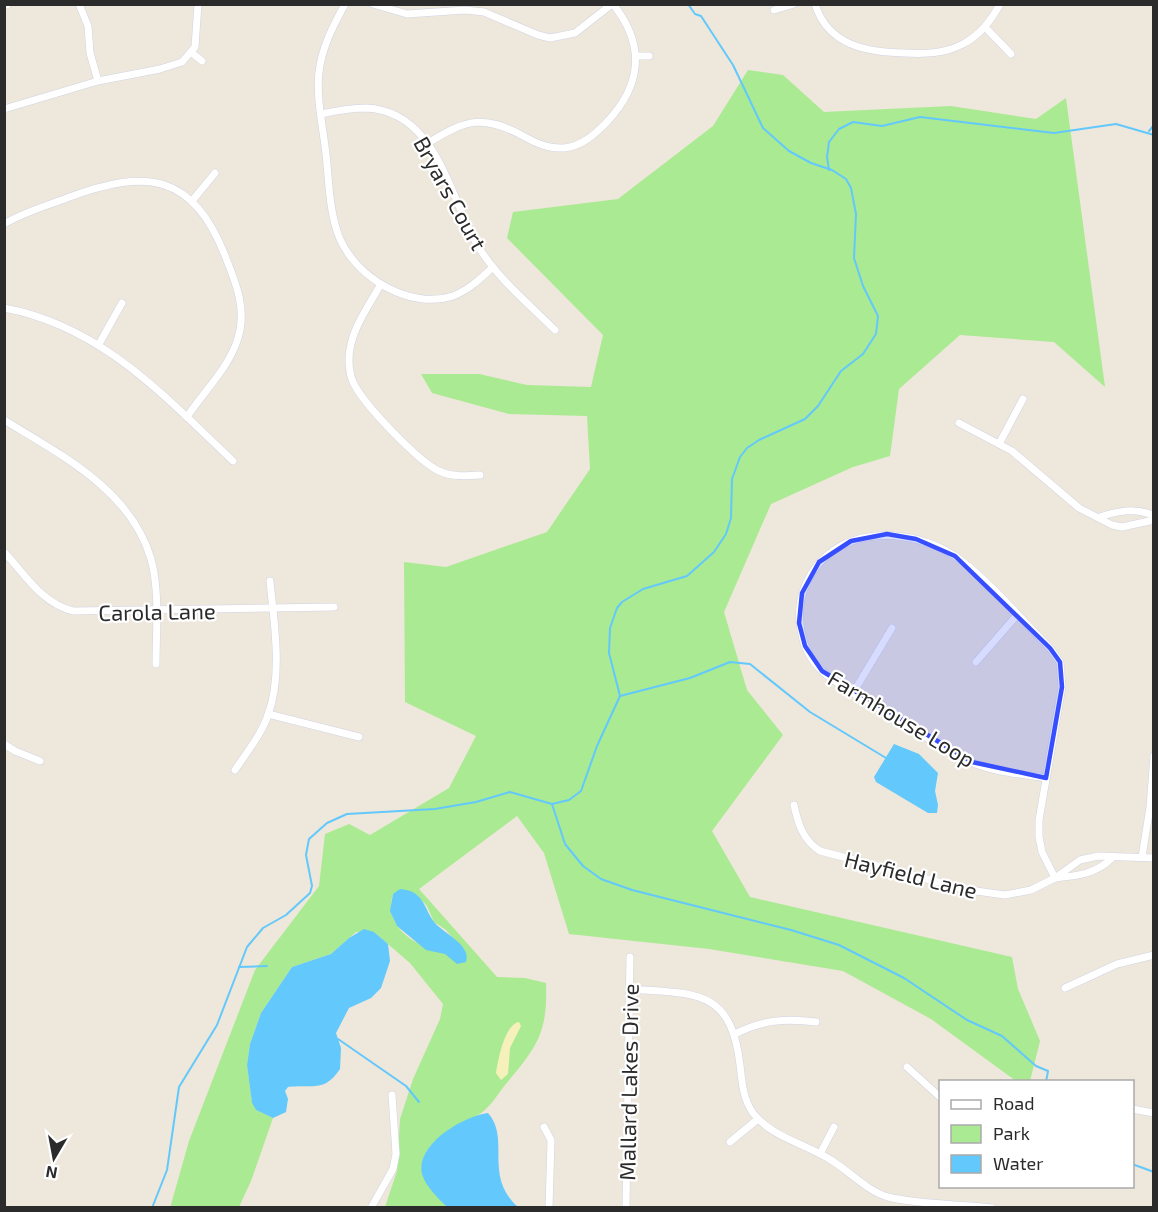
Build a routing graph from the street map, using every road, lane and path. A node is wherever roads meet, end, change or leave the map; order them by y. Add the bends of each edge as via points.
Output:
1 (79, 4) edge
2 (198, 4) edge
3 (345, 4) edge
4 (373, 4) edge
5 (612, 4) edge
6 (794, 4) edge
7 (814, 4) edge
8 (1000, 4) edge
9 (774, 10) dead end
10 (985, 27) junction
11 (192, 53) junction
12 (1011, 54) dead end
13 (636, 56) junction
14 (649, 56) dead end
15 (202, 61) dead end
16 (98, 81) junction
17 (4, 109) edge
18 (321, 114) junction
19 (428, 143) junction
20 (215, 173) dead end
21 (192, 201) junction
22 (4, 224) edge
23 (493, 267) junction
24 (381, 284) junction
25 (122, 303) dead end
26 (4, 308) edge
27 (555, 330) dead end
28 (99, 344) junction
29 (1023, 399) dead end
30 (187, 417) junction
31 (4, 420) edge
32 (959, 423) dead end
33 (999, 444) junction
34 (234, 461) dead end
35 (480, 475) dead end
36 (1100, 517) junction
37 (1154, 518) edge
38 (4, 552) edge
39 (270, 581) dead end
40 (334, 606) dead end
41 (272, 608) junction
42 (156, 611) junction
43 (1017, 615) junction
44 (892, 628) dead end
45 (976, 662) dead end
46 (156, 664) dead end
47 (853, 693) junction
48 (268, 714) junction
49 (359, 737) dead end
50 (4, 744) edge
51 (1154, 756) edge
52 (40, 761) dead end
53 (235, 770) dead end
54 (1046, 778) junction
55 (794, 805) dead end
56 (1142, 857) junction
57 (1113, 858) junction
58 (1154, 858) edge
59 (1055, 878) junction
60 (1154, 955) edge
61 (630, 957) dead end
62 (1065, 988) dead end
63 (630, 989) junction
64 (816, 1022) dead end
65 (735, 1034) junction
66 (907, 1067) dead end
67 (392, 1095) dead end
68 (939, 1096) edge
69 (1134, 1109) edge
70 (1154, 1113) edge
71 (758, 1119) junction
72 (544, 1127) dead end
73 (834, 1127) dead end
74 (730, 1142) dead end
75 (820, 1154) junction
76 (965, 1207) edge
77 (371, 1208) edge
78 (549, 1208) edge
79 (626, 1208) edge
80 (992, 1208) edge

1 - 16 street
2 - 11 street via 198,38
3 - 18 street via 329,34 322,59 318,84
4 - 5 street via 420,15 484,12 538,35 557,38 575,33
5 - 13 street via 629,27
6 - 9 street
7 - 10 street via 823,23 835,35 865,50 938,52 962,45
8 - 10 street
10 - 12 street
11 - 15 street
11 - 16 street via 182,62 160,69
13 - 14 street
13 - 19 street via 625,100 598,132 582,143 564,148 545,146 500,124 481,121 456,126
16 - 17 street
18 - 19 street, Bryars Court via 379,110 408,122
18 - 24 street via 338,232 351,256
19 - 23 street, Bryars Court via 472,235
20 - 21 street
21 - 22 street via 160,184 124,180
21 - 30 street via 216,232 239,295 241,326 229,360
23 - 24 street via 465,290 439,299 418,298
23 - 27 street, Bryars Court
24 - 35 street via 351,343 349,363 353,382 424,463 453,476
25 - 28 street
26 - 28 street
28 - 30 street via 133,368
29 - 33 street
30 - 34 street
31 - 42 street via 83,469 122,508 151,560
32 - 33 street
33 - 36 street via 1079,508
36 - 37 street via 1138,510
36 - 37 street via 1122,527
38 - 42 street, Carola Lane via 37,590 61,608 90,613
39 - 41 street
40 - 41 street, Carola Lane
41 - 42 street, Carola Lane
41 - 48 street via 275,672
42 - 46 street
43 - 45 street
43 - 47 street, Farmhouse Loop via 971,570 942,550 902,535 851,541 819,562 802,593 799,623 812,659
43 - 54 street, Farmhouse Loop via 1050,648 1062,672
44 - 47 street
47 - 54 street, Farmhouse Loop via 972,762
48 - 49 street
48 - 53 street
50 - 52 street
51 - 56 street
54 - 59 street, Farmhouse Loop via 1039,837
55 - 59 street, Hayfield Lane via 799,827 811,845 838,857 969,890 1005,895 1031,890
56 - 57 street, Hayfield Lane
56 - 58 street, Hayfield Lane
57 - 59 street, Hayfield Lane via 1103,868 1085,875
57 - 59 street, Hayfield Lane via 1080,860
60 - 62 street via 1117,964
61 - 63 street, Mallard Lakes Drive
63 - 65 street via 704,998 725,1016
63 - 79 street, Mallard Lakes Drive
64 - 65 street via 775,1019
65 - 71 street via 745,1095
66 - 68 street
67 - 77 street via 396,1154 393,1169
69 - 70 street
71 - 74 street
71 - 75 street
72 - 78 street via 550,1140
73 - 75 street
75 - 76 street via 883,1195
76 - 80 street

